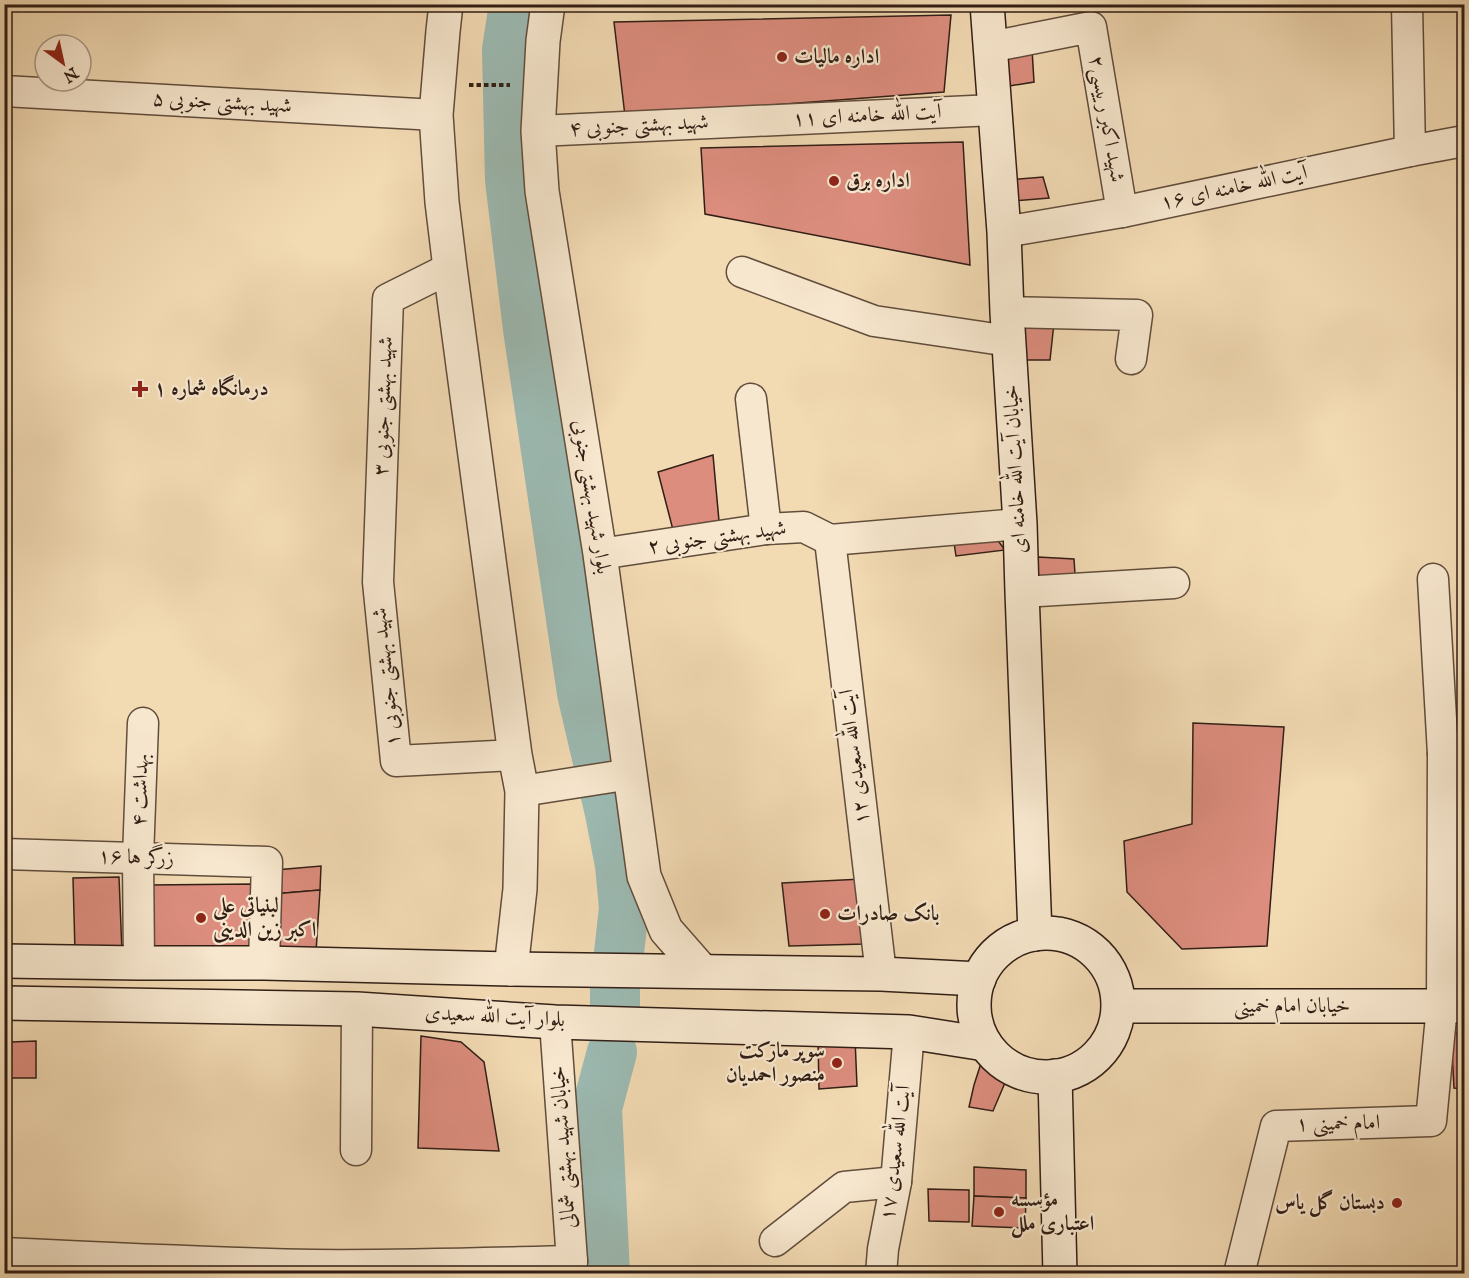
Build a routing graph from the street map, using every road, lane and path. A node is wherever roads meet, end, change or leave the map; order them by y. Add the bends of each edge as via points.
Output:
1 (446, 4) edge
2 (548, 4) edge
3 (987, 4) edge
4 (1407, 4) edge
5 (990, 47) junction
6 (461, 85) dead end
7 (516, 85) dead end
8 (6, 91) edge
9 (994, 110) junction
10 (436, 116) junction
11 (740, 122) joint
12 (538, 131) junction
13 (1464, 141) edge
14 (1410, 151) junction
15 (1122, 212) junction
16 (1004, 232) junction
17 (450, 268) junction
18 (742, 272) dead end
19 (1008, 326) junction
20 (1131, 359) dead end
21 (751, 399) dead end
22 (1020, 524) junction
23 (766, 529) junction
24 (830, 540) junction
25 (600, 554) junction
26 (1433, 579) dead end
27 (378, 582) joint
28 (1174, 583) dead end
29 (1022, 592) junction
30 (143, 723) dead end
31 (1454, 754) edge
32 (515, 755) junction
33 (631, 774) junction
34 (522, 791) junction
35 (4, 854) edge
36 (138, 858) junction
37 (1035, 934) junction
38 (4, 961) edge
39 (139, 963) junction
40 (264, 963) junction
41 (511, 969) junction
42 (702, 971) junction
43 (880, 974) junction
44 (979, 980) junction
45 (4, 1002) edge
46 (1119, 1006) junction
47 (1453, 1006) edge
48 (357, 1009) junction
49 (555, 1022) junction
50 (909, 1032) junction
51 (985, 1044) junction
52 (1055, 1076) junction
53 (356, 1150) dead end
54 (896, 1182) junction
55 (774, 1241) dead end
56 (4, 1253) edge
57 (133, 1266) edge
58 (572, 1267) edge
59 (312, 1269) edge
60 (1240, 1271) edge
61 (881, 1274) edge
62 (1060, 1274) edge

1 - 10 main road
2 - 12 main road, بلوار شهید بهشتی جنوبی
3 - 5 main road, خیابان آیت الله خامنه ای
4 - 14 street
5 - 9 main road, خیابان آیت الله خامنه ای
5 - 15 street, شهید اکبر رییسی۲ via 1090,27
6 - 7 path
8 - 10 street, شهید بهشتی جنوبی ۵
9 - 11 street, آیت الله خامنه ای ۱۱
9 - 16 main road, خیابان آیت الله خامنه ای
10 - 17 main road
11 - 12 street, شهید بهشتی جنوبی ۴
12 - 25 main road, بلوار شهید بهشتی جنوبی via 542,191
13 - 14 street, آیت الله خامنه ای ۱۶
14 - 15 street, آیت الله خامنه ای ۱۶
15 - 16 street, آیت الله خامنه ای ۱۶
16 - 19 main road, خیابان آیت الله خامنه ای
17 - 27 street, شهید بهشتی جنوبی ۳ via 388,298
17 - 32 main road
18 - 19 street via 874,321
19 - 20 street via 1137,315
19 - 22 main road, خیابان آیت الله خامنه ای
21 - 23 street
22 - 24 street
22 - 29 main road, خیابان آیت الله خامنه ای
23 - 24 street, شهید بهشتی جنوبی ۲ via 804,527
23 - 25 street, شهید بهشتی جنوبی ۲
24 - 43 street, آیت الله سعیدی ۱۲
25 - 33 main road, بلوار شهید بهشتی جنوبی
26 - 31 street
27 - 32 street, شهید بهشتی جنوبی ۱ via 396,761
28 - 29 street
29 - 37 main road, خیابان آیت الله خامنه ای
30 - 36 street, بهداشت ۴
31 - 47 street
32 - 34 main road
33 - 34 street
33 - 42 main road, بلوار شهید بهشتی جنوبی via 644,876 666,930
34 - 41 main road via 520,889
35 - 36 street, زرگر ها ۱۶
36 - 39 street, بهداشت ۴
36 - 40 street, زرگر ها ۱۶ via 267,862
37 - 44 main road via 1001,949 987,963
37 - 46 main road via 1075,939 1093,950 1115,983
38 - 39 main road
39 - 40 main road
40 - 41 main road
41 - 42 main road
42 - 43 main road
43 - 44 main road
44 - 51 main road via 974,1001 976,1023
45 - 48 main road, بلوار آیت الله سعیدی
46 - 47 main road, خیابان امام خمینی
46 - 52 main road via 1107,1043 1093,1059 1076,1070
47 - 60 street, امام خمینی ۱ via 1431,1121 1276,1126
48 - 49 main road, بلوار آیت الله سعیدی
48 - 53 street
49 - 50 main road, بلوار آیت الله سعیدی
49 - 58 street, خیابان شهید بهشتی شمالی
50 - 51 main road, بلوار آیت الله سعیدی
50 - 54 street, آیت الله سعیدی ۱۷
51 - 52 main road via 1015,1070
52 - 62 main road
54 - 55 street via 844,1187
54 - 61 street, آیت الله سعیدی ۱۷
56 - 57 street
57 - 59 street
58 - 59 street

